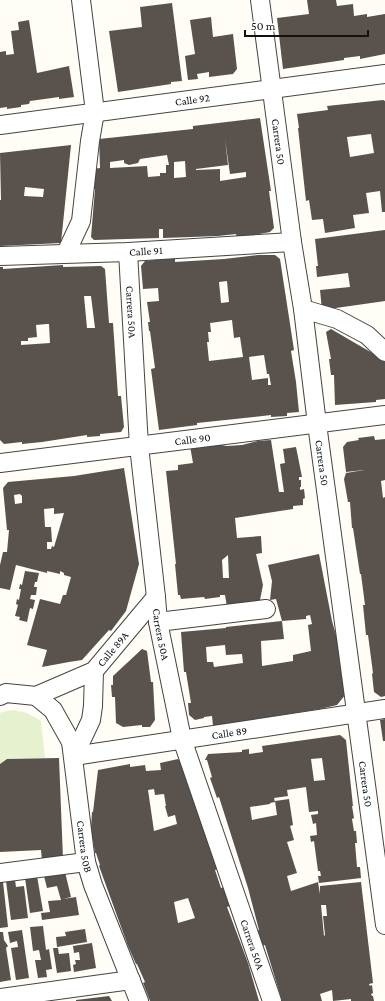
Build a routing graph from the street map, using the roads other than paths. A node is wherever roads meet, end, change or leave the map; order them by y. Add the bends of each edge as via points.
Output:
1 (81, 0) edge
2 (260, 0) edge
3 (385, 74) edge
4 (272, 89) junction
5 (95, 112) junction
6 (0, 124) edge
7 (292, 242) junction
8 (128, 252) junction
9 (66, 253) junction
10 (0, 256) edge
11 (303, 309) junction
12 (385, 352) edge
13 (385, 415) edge
14 (317, 424) junction
15 (139, 446) junction
16 (0, 463) edge
17 (156, 598) junction
18 (266, 609) dead end
19 (158, 622) junction
20 (94, 670) junction
21 (0, 696) edge
22 (36, 696) junction
23 (385, 709) edge
24 (356, 713) junction
25 (182, 739) junction
26 (74, 756) junction
27 (86, 862) junction
28 (0, 873) edge
29 (385, 925) edge
30 (131, 980) junction
31 (0, 998) edge
32 (140, 1001) edge
33 (272, 1001) edge

1 - 5 street
2 - 4 street, Carrera 50
3 - 4 street, Calle 92
4 - 5 street, Calle 92
4 - 7 street, Carrera 50
5 - 6 street, Calle 92
5 - 9 street via 81,221
7 - 8 street, Calle 91
7 - 11 street, Carrera 50
8 - 9 street, Calle 91
8 - 15 street, Carrera 50A
9 - 10 street, Calle 91
11 - 12 street via 337,319 367,335
11 - 14 street, Carrera 50
13 - 14 street, Calle 90
14 - 15 street, Calle 90
14 - 24 street, Carrera 50
15 - 16 street, Calle 90
15 - 17 street, Carrera 50A
17 - 19 street, Carrera 50A
17 - 20 street, Calle 89A
18 - 19 street
19 - 25 street, Carrera 50A
20 - 22 street, Calle 89A
20 - 26 street via 91,720
21 - 22 street via 6,693
22 - 26 street, Carrera 50B via 53,710 71,742
23 - 24 street, Calle 89
24 - 25 street, Calle 89
24 - 29 street, Carrera 50
25 - 26 street, Calle 89
25 - 33 street, Carrera 50A
26 - 27 street, Carrera 50B
27 - 28 street
27 - 30 street, Carrera 50B
30 - 31 street
30 - 32 street, Carrera 50B

